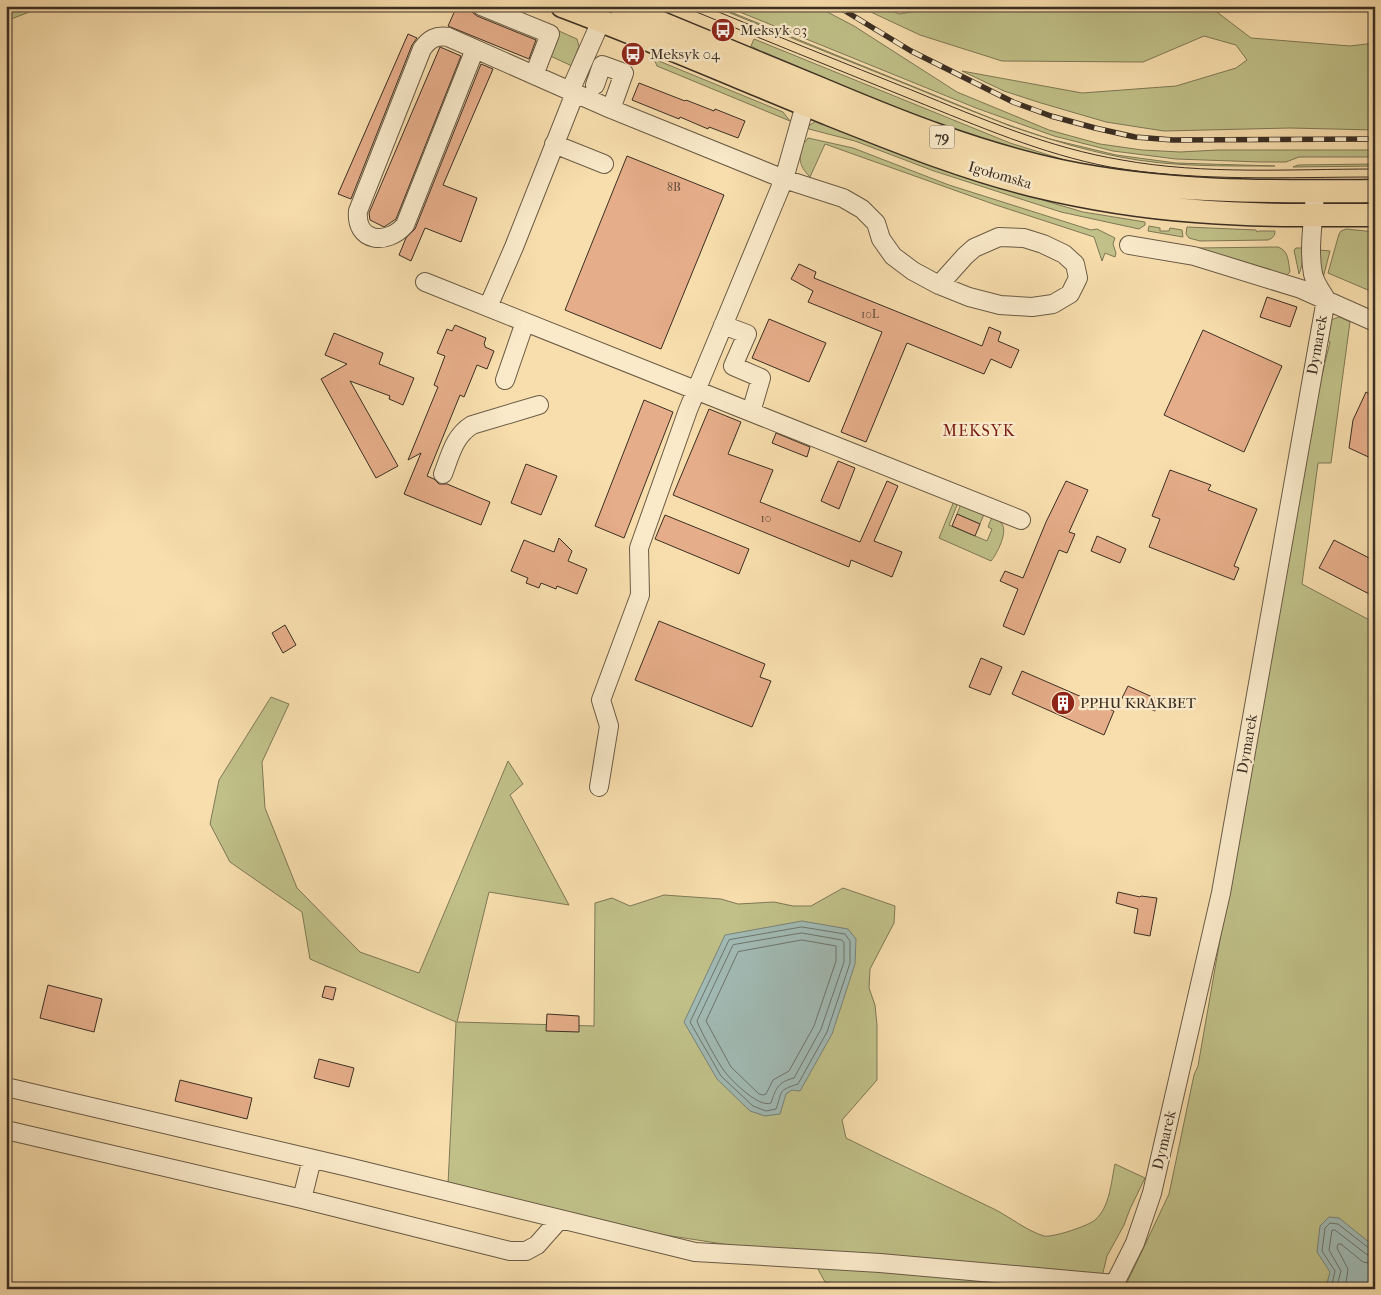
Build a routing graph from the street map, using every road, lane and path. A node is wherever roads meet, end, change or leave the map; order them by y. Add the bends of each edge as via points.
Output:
1 (482, 6) edge
2 (562, 6) edge
3 (620, 6) edge
4 (601, 21) junction
5 (475, 49) junction
6 (534, 75) junction
7 (594, 85) dead end
8 (573, 92) junction
9 (805, 105) junction
10 (611, 108) junction
11 (554, 144) junction
12 (604, 164) dead end
13 (784, 179) junction
14 (1315, 191) junction
15 (1375, 191) edge
16 (1314, 215) junction
17 (1375, 215) edge
18 (1129, 245) dead end
19 (425, 282) dead end
20 (940, 284) junction
21 (1326, 299) junction
22 (488, 307) junction
23 (525, 322) junction
24 (1375, 322) edge
25 (723, 325) junction
26 (504, 380) dead end
27 (696, 391) junction
28 (539, 406) dead end
29 (751, 412) junction
30 (443, 474) dead end
31 (1021, 520) dead end
32 (599, 787) dead end
33 (6, 1087) edge
34 (6, 1130) edge
35 (312, 1159) junction
36 (302, 1199) junction
37 (560, 1219) junction
38 (1113, 1286) edge

1 - 6 street via 550,34
2 - 4 main road, Igołomska / 79
3 - 14 main road, Igołomska / 79 via 918,129 1006,158 1083,176 1157,186
4 - 8 street
4 - 9 main road, Igołomska / 79
5 - 5 street via 405,225 392,236 373,237 362,230 357,220 358,211 422,49 427,42 440,36
5 - 6 street
6 - 8 street
7 - 10 street via 602,65 624,73
8 - 10 street
8 - 11 street
9 - 13 street
9 - 16 main road, Igołomska / 79 via 952,161 1046,188 1103,200 1174,209
10 - 13 street
11 - 12 street
11 - 22 street
13 - 20 street via 843,198 862,209 876,223 881,239 893,256 913,271
13 - 25 street
14 - 15 main road, Igołomska / 79
14 - 16 street, Dymarek
16 - 17 main road, Igołomska / 79
16 - 21 street, Dymarek via 1314,274
18 - 21 street via 1194,256
19 - 22 street
20 - 20 street via 969,297 1000,305 1032,307 1056,304 1070,294 1078,278 1074,264 1064,254 1024,238 1000,237 974,248
21 - 24 street
21 - 38 street, Dymarek via 1221,893 1152,1193 1135,1243
22 - 23 street
23 - 26 street
23 - 27 street
25 - 27 street
25 - 29 street via 747,334 733,366 762,378
27 - 29 street
27 - 32 street via 639,548 640,595 601,700 609,726
28 - 30 street via 472,425 463,431
29 - 31 street
33 - 35 street
34 - 36 street
35 - 36 street
35 - 37 street
36 - 37 street via 510,1251 526,1251 537,1245
37 - 38 street via 695,1252 880,1263

